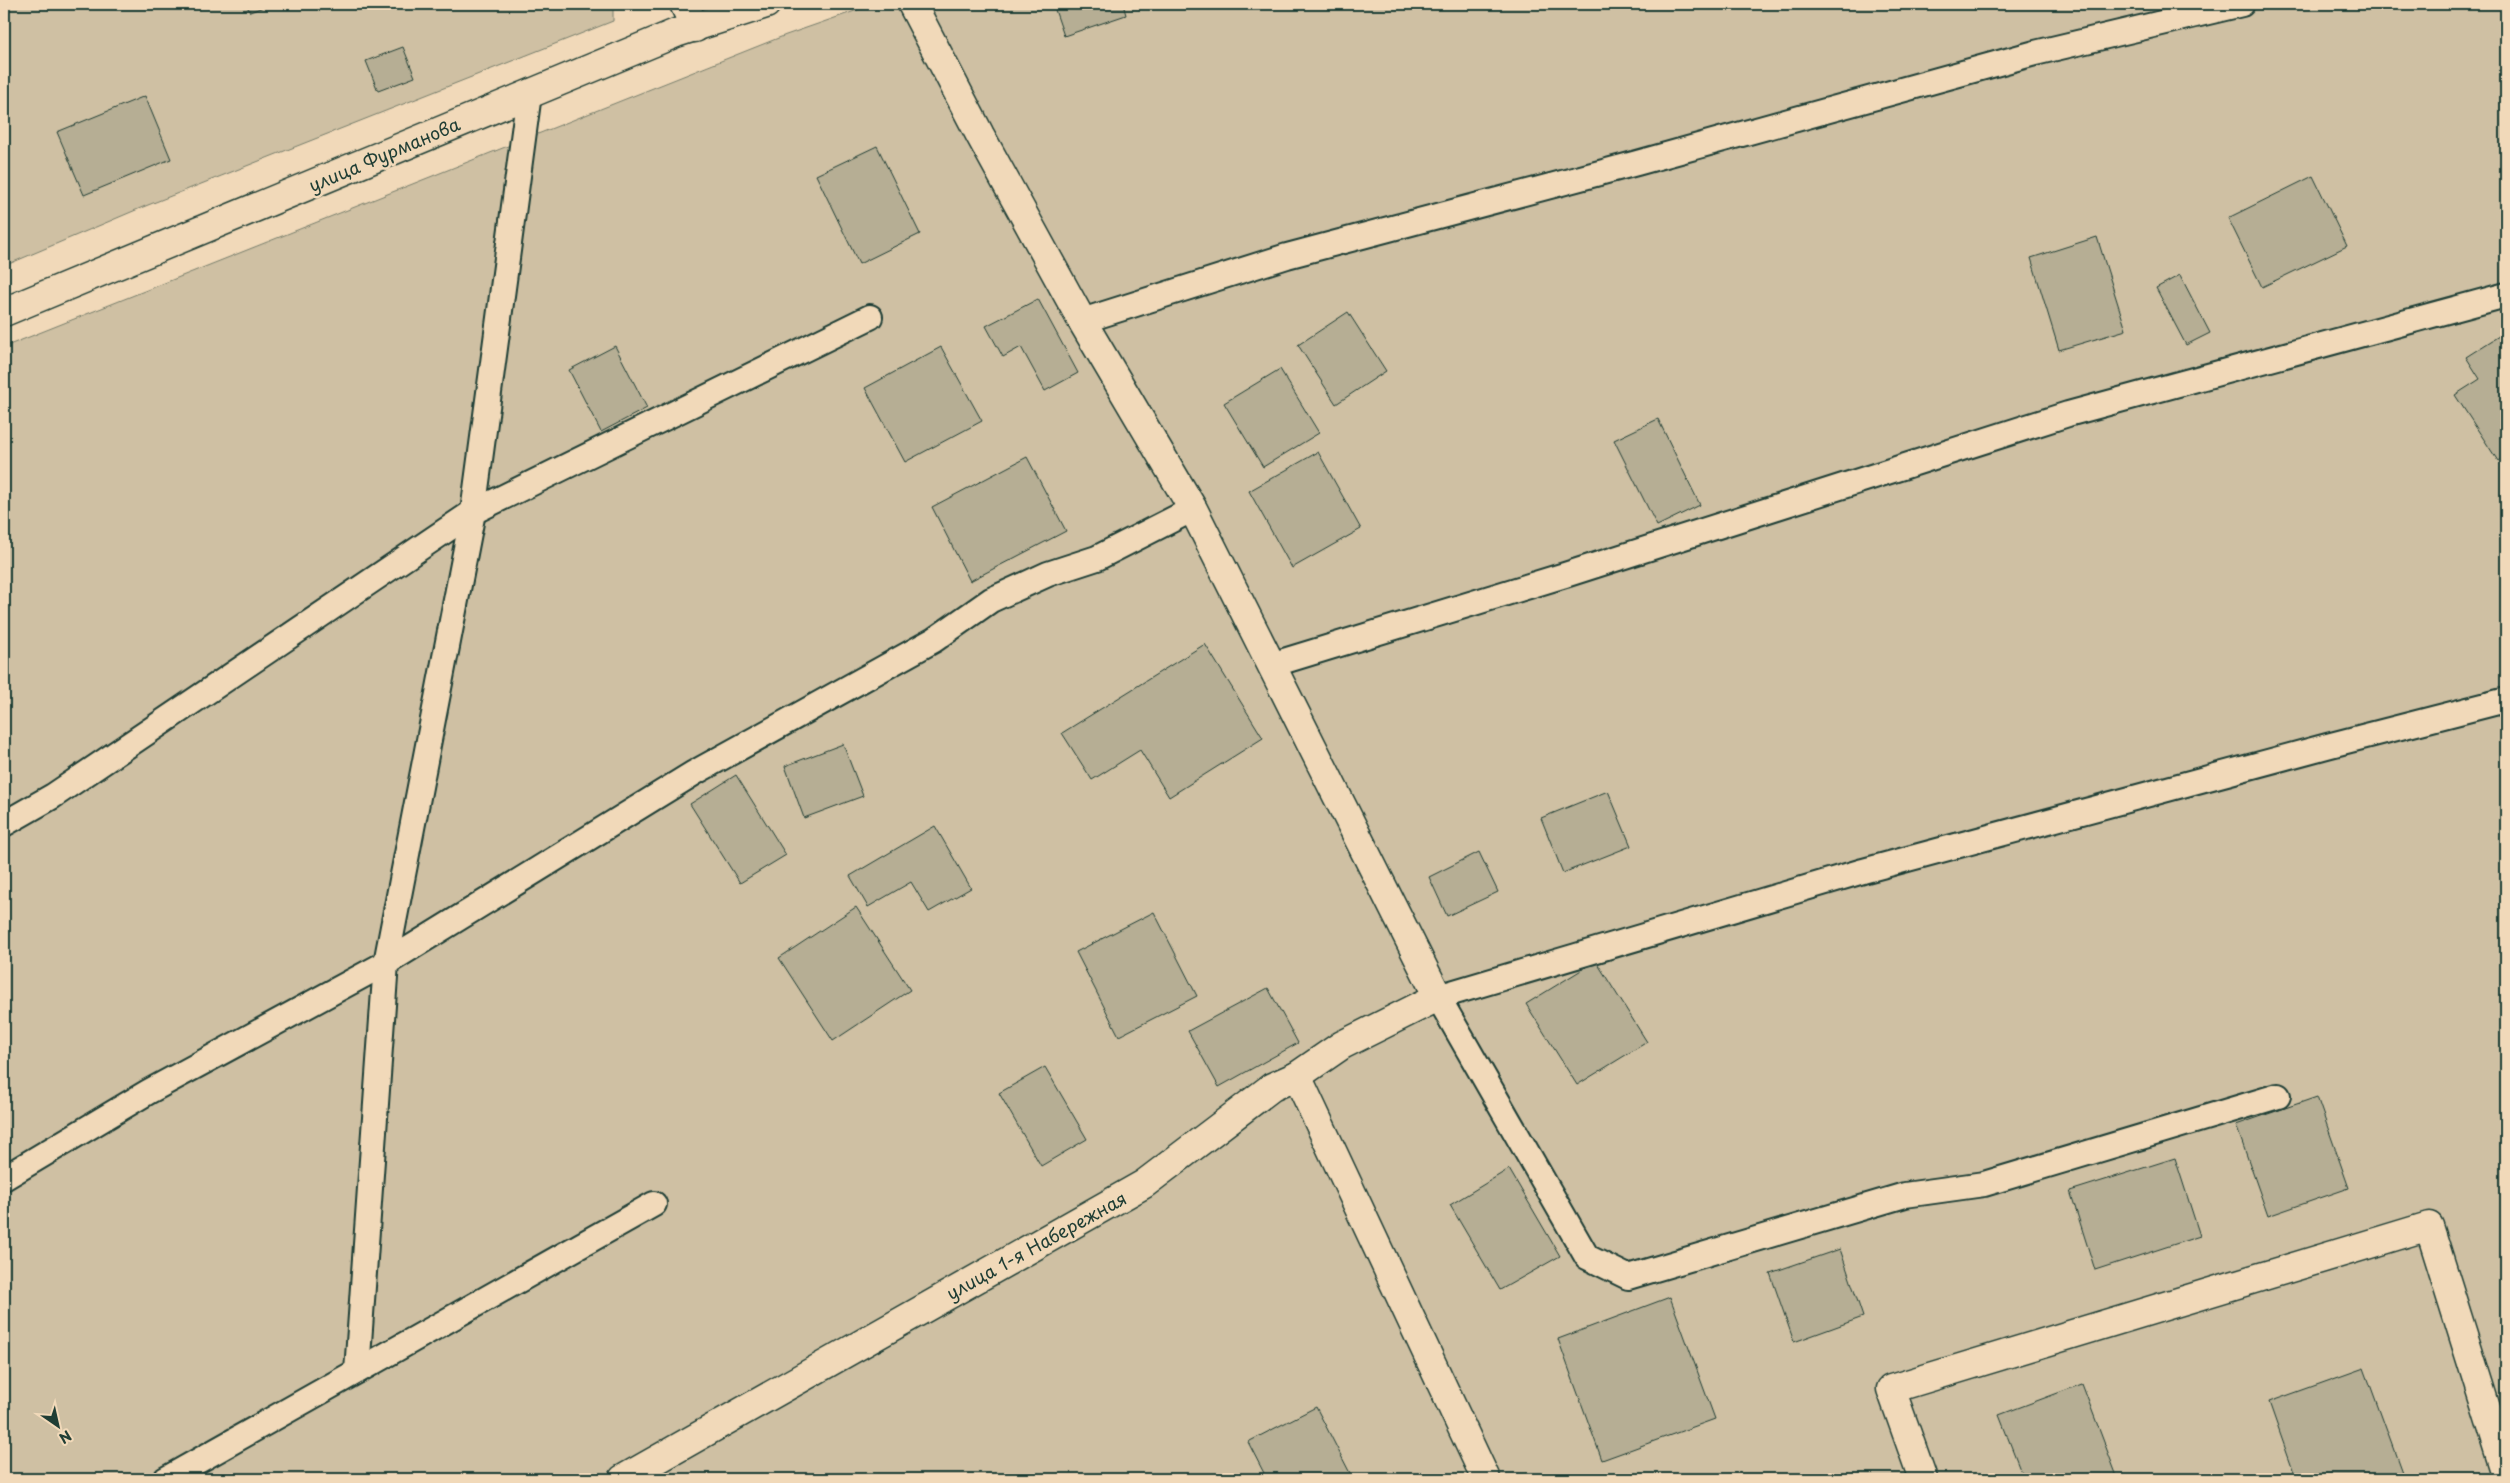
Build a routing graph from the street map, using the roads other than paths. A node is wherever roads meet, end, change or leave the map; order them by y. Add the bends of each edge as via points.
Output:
1 (766, 4) edge
2 (912, 4) edge
3 (2242, 4) edge
4 (690, 16) edge
5 (529, 94) junction
6 (2506, 295) edge
7 (4, 312) edge
8 (870, 317) dead end
9 (1082, 321) junction
10 (1193, 509) junction
11 (473, 512) junction
12 (1271, 665) junction
13 (2506, 700) edge
14 (4, 824) edge
15 (386, 963) junction
16 (1438, 997) junction
17 (1296, 1076) junction
18 (2278, 1096) dead end
19 (4, 1178) edge
20 (654, 1204) dead end
21 (357, 1372) junction
22 (2506, 1472) edge
23 (166, 1479) edge
24 (623, 1479) edge
25 (1486, 1479) edge
26 (1923, 1479) edge

1 - 4 street, улица Фурманова
2 - 9 street
3 - 9 lane via 2035,52 1297,253
4 - 5 street, улица Фурманова via 676,33
5 - 7 street, улица Фурманова
5 - 11 lane
6 - 12 lane via 2068,414 1556,578
8 - 11 lane
9 - 10 street
10 - 12 street
10 - 15 lane via 1097,558 1048,574 991,600 934,640 694,773
11 - 14 lane via 53,796
11 - 15 lane
12 - 16 street
13 - 16 lane via 1863,870
15 - 19 lane via 148,1092
15 - 21 lane
16 - 17 street, улица 1-я Набережная via 1342,1045
16 - 18 lane via 1587,1257 1628,1277 1905,1195 1984,1184
17 - 24 street, улица 1-я Набережная via 1272,1087 1144,1184
17 - 25 street
20 - 21 lane
21 - 23 lane
22 - 26 street via 2429,1226 1891,1389

